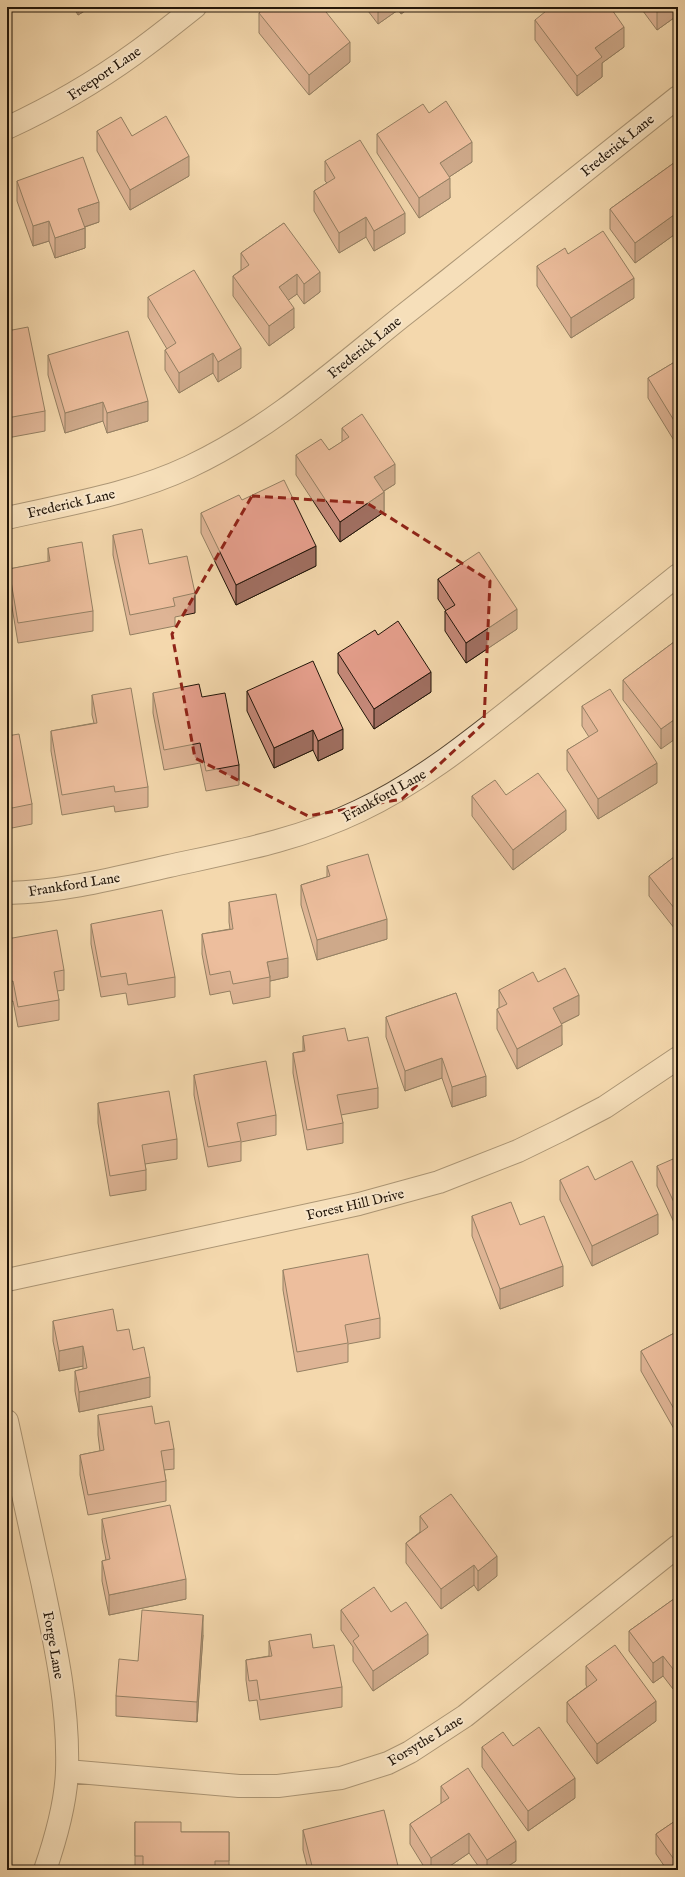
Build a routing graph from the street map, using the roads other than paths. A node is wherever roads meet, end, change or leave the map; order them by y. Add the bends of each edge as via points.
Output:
1 (195, 7) edge
2 (678, 97) edge
3 (7, 128) edge
4 (7, 518) edge
5 (678, 575) edge
6 (7, 893) edge
7 (678, 1058) edge
8 (7, 1280) edge
9 (7, 1422) edge
10 (678, 1546) edge
11 (67, 1771) junction
12 (45, 1870) edge

1 - 3 street, Freeport Lane via 135,54 87,86 61,102
2 - 4 street, Frederick Lane via 327,377 251,434 199,462 146,484
5 - 6 street, Frankford Lane via 458,750 411,782 359,811 312,830 257,846 74,887
7 - 8 street, Forest Hill Drive via 605,1107 561,1130 518,1151 439,1182 359,1204
9 - 11 street, Forge Lane via 52,1630 64,1708
10 - 11 street, Forsythe Lane via 465,1716 388,1763 341,1778 278,1786 239,1786
11 - 12 street, Forge Lane via 58,1830

